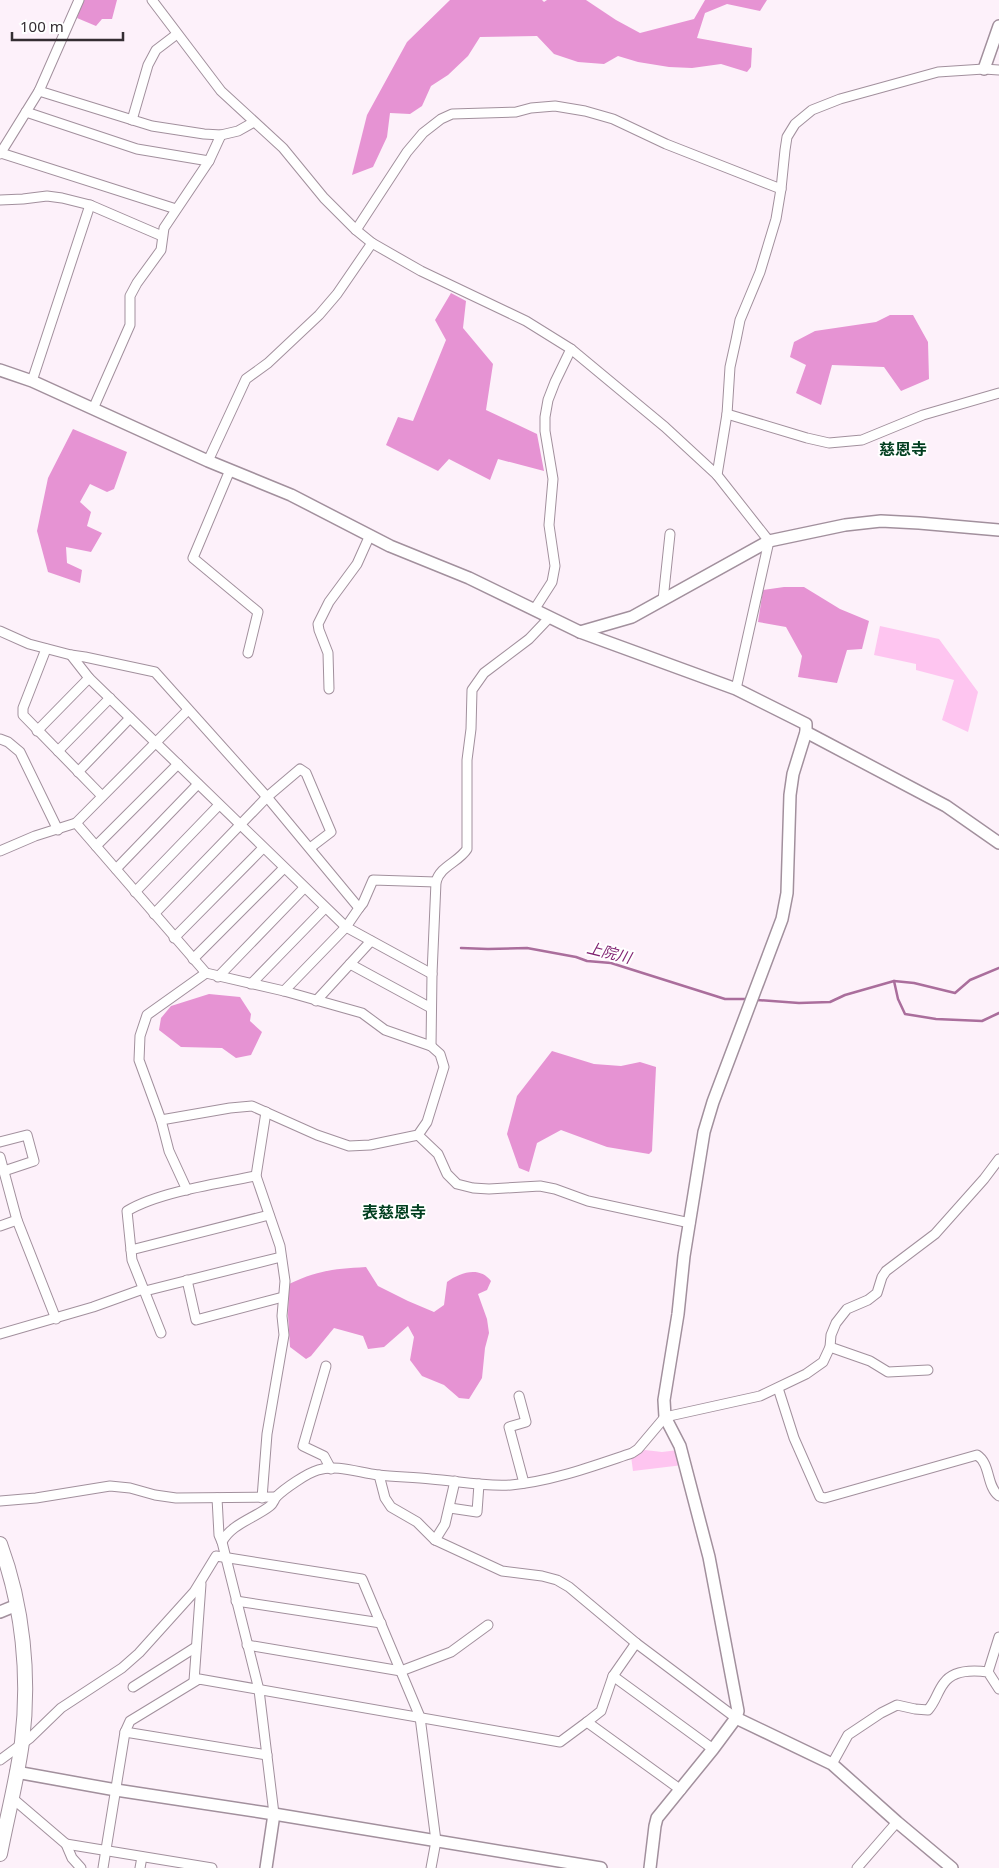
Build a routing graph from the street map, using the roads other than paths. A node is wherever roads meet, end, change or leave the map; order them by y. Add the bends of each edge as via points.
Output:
1 (79, 0) edge
2 (152, 0) edge
3 (999, 26) edge
4 (176, 34) junction
5 (984, 69) junction
6 (999, 70) edge
7 (39, 91) junction
8 (26, 112) junction
9 (132, 120) junction
10 (254, 122) junction
11 (221, 134) junction
12 (0, 135) edge
13 (10, 139) junction
14 (0, 153) edge
15 (209, 161) junction
16 (781, 189) junction
17 (0, 200) edge
18 (90, 205) junction
19 (176, 209) junction
20 (356, 230) junction
21 (162, 236) junction
22 (372, 243) junction
23 (570, 350) junction
24 (0, 370) edge
25 (32, 381) junction
26 (999, 393) edge
27 (93, 409) junction
28 (727, 414) junction
29 (208, 461) junction
30 (230, 470) junction
31 (717, 475) junction
32 (999, 530) edge
33 (670, 534) dead end
34 (370, 535) junction
35 (769, 541) junction
36 (664, 600) junction
37 (534, 610) junction
38 (549, 618) junction
39 (0, 631) edge
40 (580, 632) junction
41 (46, 648) junction
42 (248, 653) dead end
43 (71, 655) junction
44 (89, 678) junction
45 (329, 689) dead end
46 (736, 690) junction
47 (110, 698) junction
48 (188, 710) junction
49 (130, 718) junction
50 (37, 731) junction
51 (806, 732) junction
52 (0, 739) edge
53 (155, 742) junction
54 (58, 751) junction
55 (178, 764) junction
56 (78, 772) junction
57 (198, 784) junction
58 (102, 796) junction
59 (267, 797) junction
60 (220, 805) junction
61 (76, 823) junction
62 (241, 826) junction
63 (58, 830) junction
64 (999, 843) edge
65 (96, 846) junction
66 (263, 848) junction
67 (310, 848) junction
68 (0, 851) edge
69 (284, 868) junction
70 (116, 869) junction
71 (436, 882) junction
72 (304, 888) junction
73 (135, 892) junction
74 (325, 908) junction
75 (359, 908) junction
76 (154, 914) junction
77 (346, 927) junction
78 (174, 938) junction
79 (371, 941) junction
80 (193, 959) junction
81 (350, 964) junction
82 (206, 973) junction
83 (432, 974) junction
84 (218, 977) junction
85 (251, 984) junction
86 (284, 991) junction
87 (316, 1001) junction
88 (431, 1008) junction
89 (431, 1046) junction
90 (266, 1112) junction
91 (161, 1120) junction
92 (418, 1134) junction
93 (0, 1142) edge
94 (0, 1157) edge
95 (999, 1159) edge
96 (4, 1171) junction
97 (256, 1176) junction
98 (187, 1190) junction
99 (269, 1215) junction
100 (17, 1220) junction
101 (690, 1223) junction
102 (0, 1226) edge
103 (131, 1250) junction
104 (281, 1257) junction
105 (187, 1280) junction
106 (144, 1290) junction
107 (283, 1297) junction
108 (56, 1319) junction
109 (161, 1333) dead end
110 (0, 1334) edge
111 (830, 1347) junction
112 (326, 1366) dead end
113 (928, 1370) dead end
114 (778, 1388) junction
115 (519, 1396) dead end
116 (664, 1417) junction
117 (331, 1469) junction
118 (378, 1475) junction
119 (455, 1481) junction
120 (524, 1482) junction
121 (479, 1484) junction
122 (999, 1496) edge
123 (276, 1497) junction
124 (217, 1498) junction
125 (262, 1498) junction
126 (0, 1501) edge
127 (450, 1508) junction
128 (435, 1540) junction
129 (222, 1542) junction
130 (0, 1544) edge
131 (225, 1557) junction
132 (201, 1581) junction
133 (236, 1601) junction
134 (17, 1605) junction
135 (0, 1612) edge
136 (381, 1623) junction
137 (488, 1625) dead end
138 (999, 1637) edge
139 (636, 1642) junction
140 (248, 1645) junction
141 (196, 1647) junction
142 (401, 1671) junction
143 (988, 1672) junction
144 (613, 1676) junction
145 (194, 1681) junction
146 (133, 1687) dead end
147 (999, 1689) edge
148 (259, 1690) junction
149 (420, 1716) junction
150 (736, 1718) junction
151 (587, 1722) junction
152 (125, 1732) junction
153 (22, 1743) junction
154 (713, 1750) junction
155 (267, 1755) junction
156 (0, 1760) edge
157 (832, 1764) junction
158 (16, 1772) junction
159 (116, 1790) junction
160 (681, 1790) junction
161 (11, 1797) junction
162 (274, 1814) junction
163 (897, 1822) junction
164 (1, 1840) edge
165 (436, 1841) junction
166 (66, 1844) junction
167 (106, 1851) junction
168 (0, 1854) edge
169 (142, 1857) junction
170 (81, 1868) edge
171 (103, 1868) edge
172 (140, 1868) edge
173 (212, 1868) edge
174 (266, 1868) edge
175 (432, 1868) edge
176 (601, 1868) edge
177 (650, 1868) edge
178 (857, 1868) edge
179 (952, 1868) edge

1 - 7 street
2 - 4 street
3 - 5 street
4 - 9 street via 156,50 148,65
4 - 10 street via 221,91
5 - 6 street
5 - 16 street via 938,72 840,98 812,110 800,119 787,137
7 - 8 street
7 - 9 street
8 - 13 street
8 - 15 street via 137,148
9 - 11 street via 152,126
10 - 11 street via 238,131
10 - 20 street via 283,148 324,198
11 - 15 street
12 - 13 street
13 - 14 street
14 - 19 street
15 - 19 street
16 - 20 street via 585,110 556,106 516,112 452,114 423,133 407,152
16 - 28 street via 776,219 760,272 740,320 730,367
17 - 18 street via 48,196
18 - 21 street
18 - 25 street
19 - 21 street
20 - 22 street
21 - 27 street via 161,250 130,296 130,325
22 - 23 street via 526,321
22 - 29 street via 319,315 246,379
23 - 31 street via 658,421
23 - 37 street via 548,400 545,417 553,479 549,525 554,566 552,582
24 - 25 street
25 - 27 street
26 - 28 street via 923,415 862,440 846,442 829,443 807,438
27 - 29 street
28 - 31 street
29 - 30 street
30 - 34 street via 291,495
30 - 42 street via 193,558 258,612
31 - 35 street
32 - 35 street via 881,521 837,526
33 - 36 street
34 - 37 street
34 - 45 street via 358,564 329,602 318,624 328,653
35 - 36 street
35 - 46 street
36 - 40 street via 632,618
37 - 38 street
38 - 40 street
38 - 71 street via 529,639 484,673 472,690 466,760 467,849 442,870
39 - 41 street
40 - 46 street
41 - 43 street
41 - 50 street via 23,708 23,715
43 - 44 street
43 - 48 street via 156,672
44 - 47 street
44 - 50 street
46 - 51 street via 806,724
47 - 49 street
47 - 54 street
48 - 53 street
48 - 59 street
49 - 53 street
49 - 56 street
50 - 54 street
51 - 64 street via 946,806
51 - 101 street via 790,795 787,893 782,919 713,1102 704,1132
52 - 63 street via 20,752
53 - 55 street
53 - 58 street
54 - 56 street
55 - 57 street
55 - 65 street
56 - 58 street
57 - 60 street
57 - 70 street
58 - 61 street
59 - 62 street
59 - 67 street
59 - 67 street via 297,771 306,773 331,832
60 - 62 street
60 - 73 street
61 - 63 street
61 - 65 street
62 - 66 street
62 - 76 street
63 - 68 street
65 - 70 street
66 - 69 street
66 - 78 street
67 - 75 street
69 - 72 street
69 - 80 street
70 - 73 street
71 - 75 street via 373,880
71 - 83 street
72 - 74 street
72 - 84 street
73 - 76 street
74 - 77 street
74 - 85 street
75 - 77 street
76 - 78 street
77 - 79 street
77 - 86 street
78 - 80 street
79 - 81 street
79 - 83 street
80 - 82 street
81 - 87 street
81 - 88 street
82 - 84 street
82 - 91 street via 147,1016 140,1036 139,1060
83 - 88 street
84 - 85 street
85 - 86 street
86 - 87 street
87 - 89 street via 362,1013 385,1030
88 - 89 street
89 - 92 street via 440,1054 444,1067 427,1122
90 - 91 street via 252,1106
90 - 92 street via 350,1146
90 - 97 street
91 - 98 street via 169,1152
92 - 101 street via 438,1154 447,1174 457,1184 489,1189 540,1186 588,1201
93 - 96 street via 27,1134 34,1161
94 - 96 street
95 - 111 street via 935,1234 886,1271 877,1293 848,1309 836,1322
96 - 100 street
97 - 98 street
97 - 99 street
98 - 103 street via 127,1211
99 - 103 street
99 - 104 street
100 - 102 street
100 - 108 street
101 - 116 street
103 - 106 street
104 - 105 street
104 - 107 street via 285,1281
105 - 106 street
105 - 107 street via 196,1320
106 - 108 street
106 - 109 street
107 - 125 street via 284,1335 266,1434
108 - 110 street
111 - 113 street via 870,1361 888,1372
111 - 114 street via 822,1362
112 - 117 street via 303,1446 324,1456
114 - 116 street via 760,1396
114 - 122 street via 794,1438 820,1497 977,1455 984,1459 992,1488
115 - 120 street via 526,1422 509,1427
116 - 120 street via 632,1453 576,1472
116 - 150 street via 680,1446 709,1557 738,1712
117 - 118 street
117 - 123 street via 318,1470
118 - 119 street
118 - 128 street via 391,1507 417,1522
119 - 121 street
119 - 127 street
120 - 121 street
121 - 127 street via 477,1512
123 - 125 street
123 - 129 street via 272,1505 241,1523
124 - 125 street
124 - 126 street via 176,1498 115,1486
124 - 129 street
127 - 128 street
128 - 139 street via 502,1571 557,1580
129 - 131 street
130 - 134 main road
131 - 132 street via 216,1556
131 - 133 street
131 - 136 street via 362,1579
132 - 141 street
132 - 153 street via 122,1668 61,1708
133 - 136 street
133 - 140 street
134 - 135 street
134 - 153 main road via 25,1662
136 - 142 street
137 - 142 street via 451,1652
138 - 143 street
139 - 144 street
139 - 150 street
140 - 142 street
140 - 148 street
141 - 145 street
141 - 146 street
142 - 149 street
143 - 147 street
143 - 157 street via 976,1670 952,1674 928,1710 897,1705 881,1713 848,1735
144 - 151 street via 600,1711
144 - 154 street
145 - 148 street via 199,1679
145 - 152 street via 130,1721
148 - 149 street
148 - 155 street
149 - 151 street via 560,1742
149 - 165 street
150 - 154 street
150 - 157 street
151 - 160 street
152 - 155 street
152 - 159 street
153 - 156 street
153 - 158 main road
154 - 160 street
155 - 162 street
157 - 163 street
158 - 159 street
158 - 161 main road
159 - 162 street
159 - 167 street
160 - 177 street via 658,1818
161 - 164 main road
161 - 166 street
162 - 165 street
162 - 174 street
163 - 178 street
163 - 179 street
164 - 168 main road
165 - 175 street
165 - 176 street
166 - 167 street
166 - 170 street
167 - 169 street
167 - 171 street
169 - 172 street
169 - 173 street

